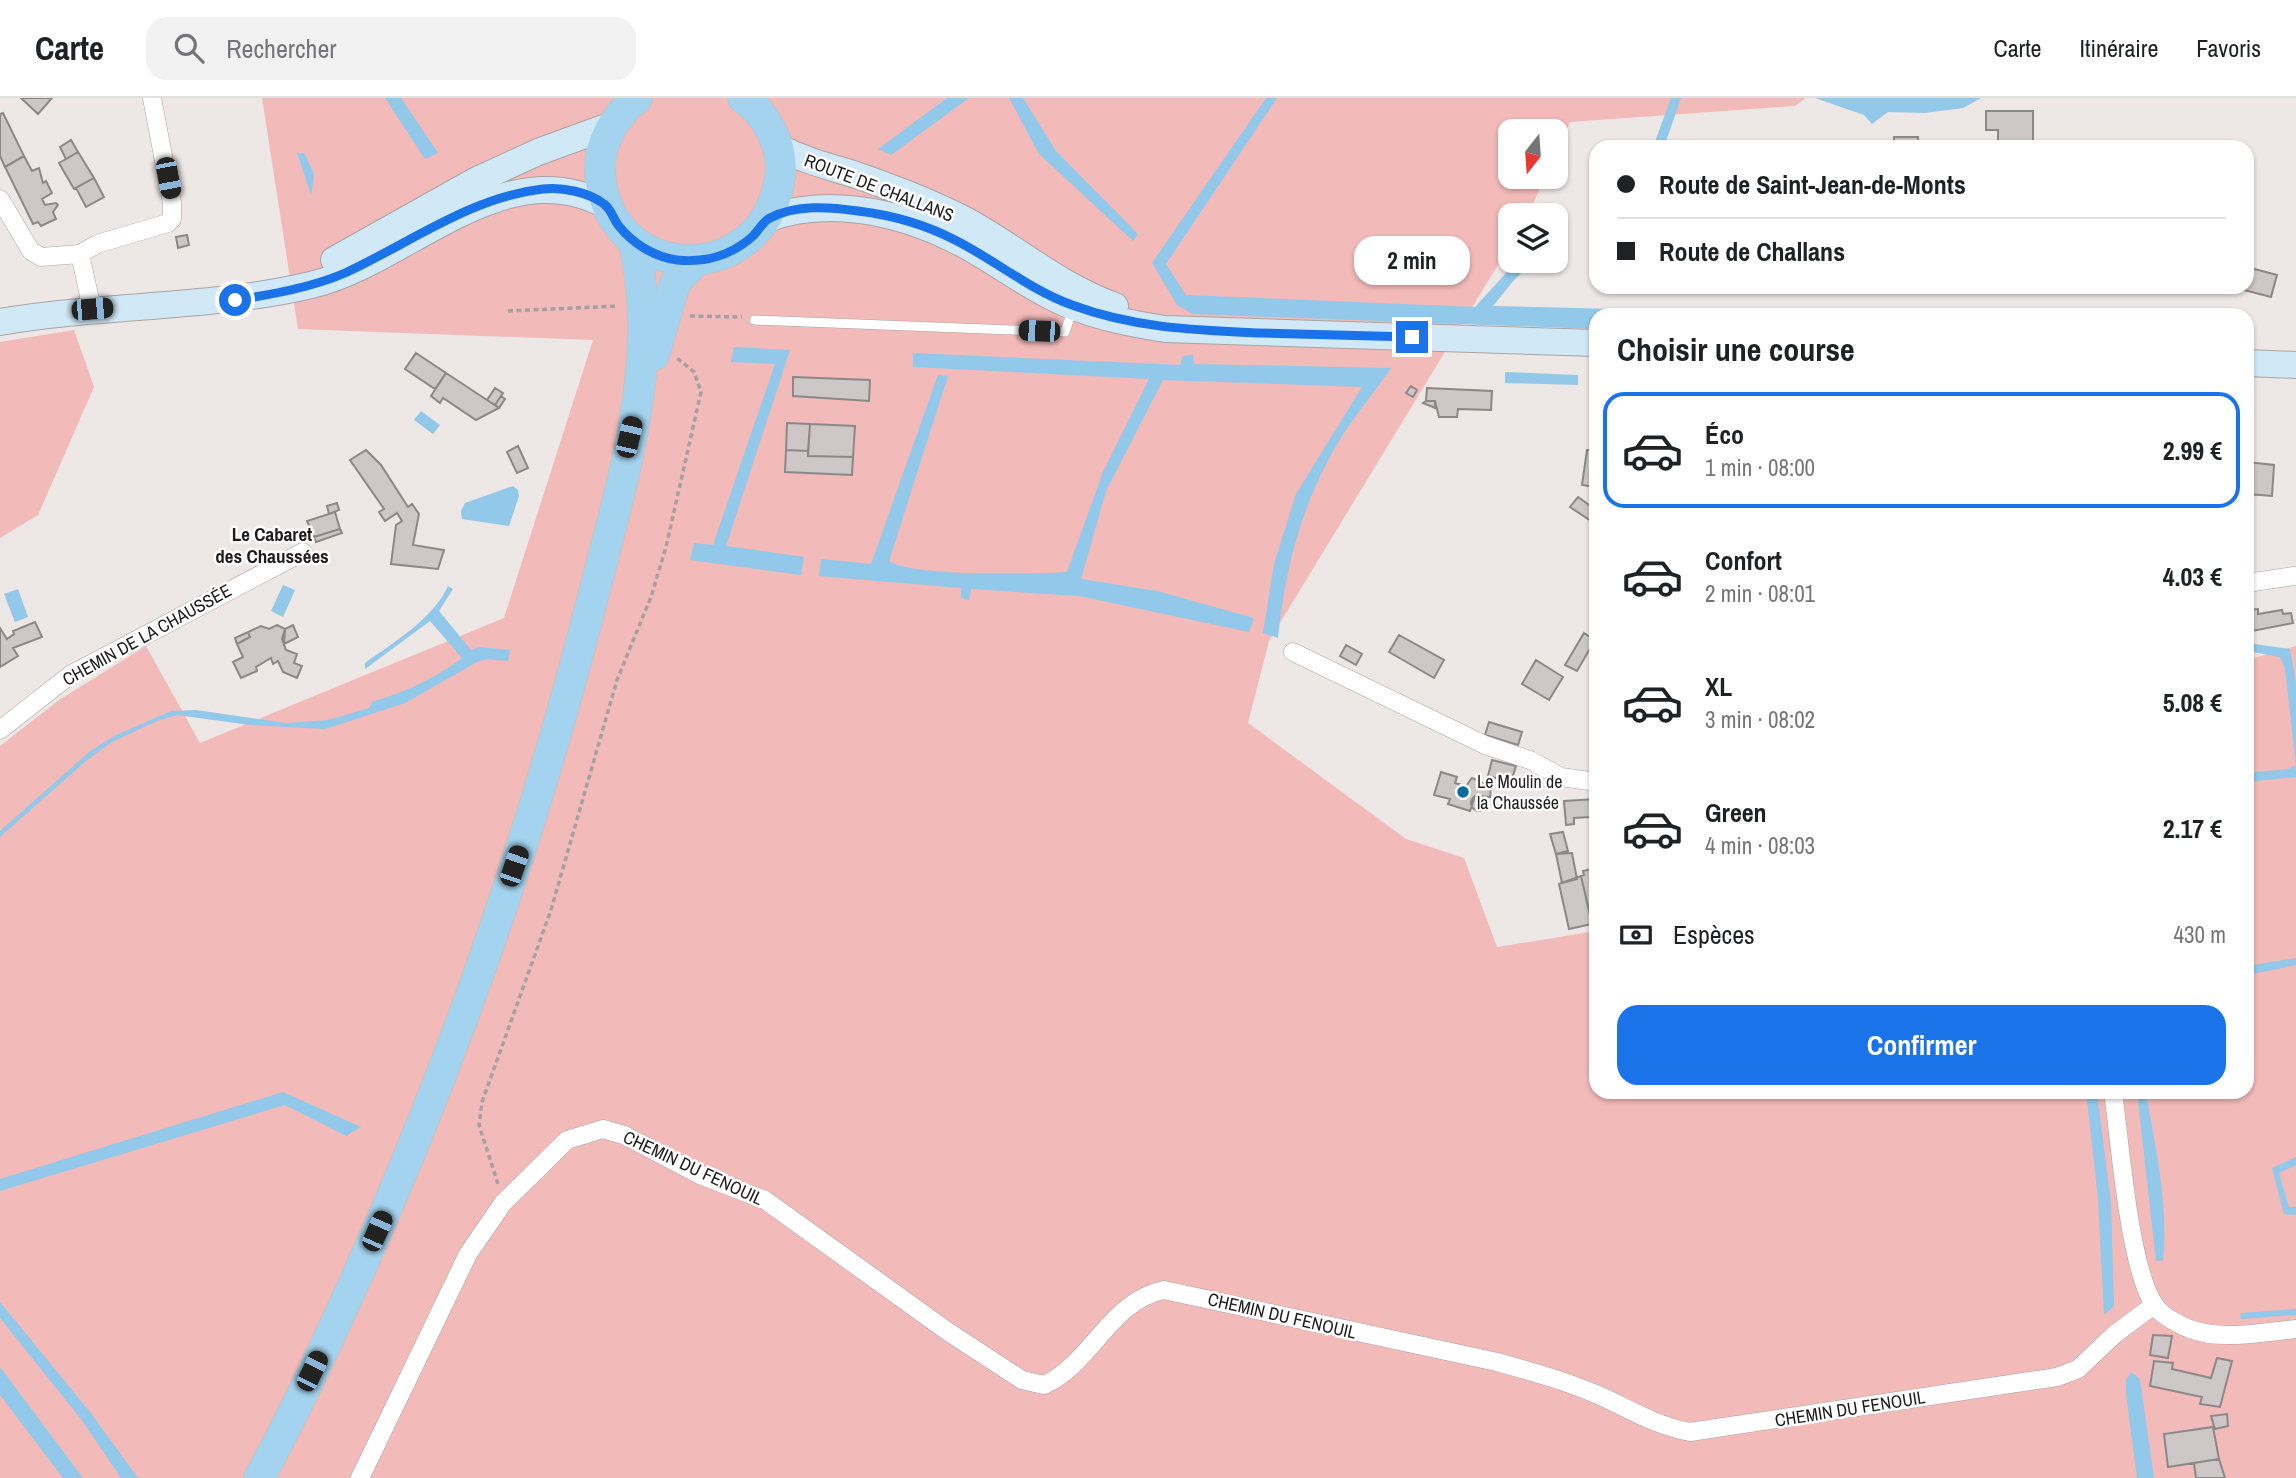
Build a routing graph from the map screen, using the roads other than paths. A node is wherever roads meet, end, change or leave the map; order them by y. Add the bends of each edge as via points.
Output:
1 (152, 98) edge
2 (637, 98) edge
3 (748, 100) edge
4 (612, 125) junction
5 (778, 147) junction
6 (0, 199) edge
7 (607, 206) junction
8 (767, 219) junction
9 (632, 240) junction
10 (381, 244) junction
11 (80, 254) junction
12 (696, 261) junction
13 (1074, 306) junction
14 (92, 309) junction
15 (654, 309) junction
16 (754, 320) road end
17 (0, 322) edge
18 (1208, 331) junction
19 (1589, 343) edge
20 (2254, 363) edge
21 (2296, 365) edge
22 (303, 552) dead end
23 (2294, 576) edge
24 (2254, 582) edge
25 (1293, 652) dead end
26 (0, 730) edge
27 (1589, 781) edge
28 (2114, 1099) edge
29 (2154, 1305) junction
30 (2296, 1329) edge
31 (259, 1478) edge
32 (360, 1478) edge

1 - 11 street via 172,219
2 - 4 main road
3 - 5 main road via 768,123
4 - 7 main road via 600,164
4 - 10 main road via 475,181
5 - 8 main road via 778,196
5 - 18 main road, ROUTE DE CHALLANS via 967,221 1035,266 1112,305
6 - 11 street via 31,251 51,258
7 - 9 main road
7 - 10 main road via 570,190 546,189 479,205
8 - 12 main road via 737,248
8 - 13 main road, ROUTE DE CHALLANS via 818,207 912,222 955,240
9 - 12 main road via 652,253
9 - 15 main road
10 - 14 main road via 308,271 293,287 235,300
11 - 14 street
12 - 15 main road
13 - 16 lane via 1065,332
13 - 18 main road, ROUTE DE CHALLANS via 1122,322
14 - 17 main road
15 - 31 main road via 643,338 635,412 608,537 531,817 447,1060 387,1211
18 - 19 main road, ROUTE DE CHALLANS
20 - 21 main road
22 - 26 street, CHEMIN DE LA CHAUSSÉE via 70,675
23 - 24 street
25 - 27 street via 1485,745 1560,776
28 - 29 street via 2140,1268
29 - 30 street via 2166,1317 2193,1330 2239,1335
29 - 32 street, CHEMIN DU FENOUIL via 2077,1370 2057,1377 1690,1432 1663,1427 1604,1398 1497,1362 1164,1290 1130,1305 1065,1373 1044,1385 1034,1384 947,1331 765,1200 603,1129 567,1140 503,1203 468,1254

